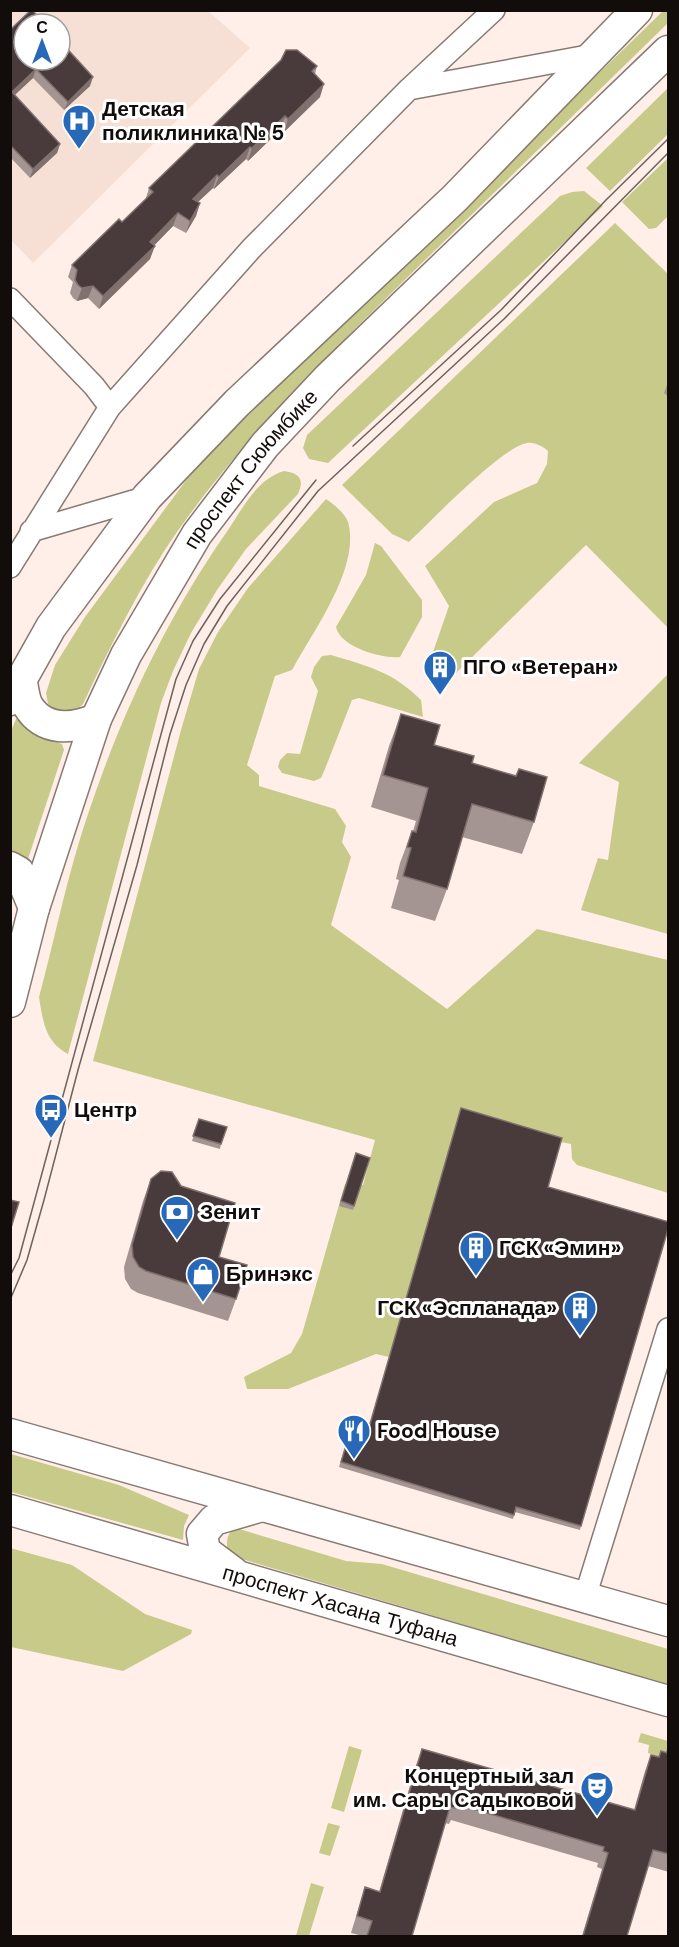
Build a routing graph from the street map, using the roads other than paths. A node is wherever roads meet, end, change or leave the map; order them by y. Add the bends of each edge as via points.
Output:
1 (494, 10) edge
2 (637, 10) edge
3 (669, 51) edge
4 (593, 55) junction
5 (409, 89) junction
6 (10, 299) edge
7 (110, 407) junction
8 (147, 497) junction
9 (31, 531) junction
10 (10, 567) edge
11 (16, 689) edge
12 (96, 719) junction
13 (10, 867) edge
14 (34, 908) junction
15 (10, 1002) edge
16 (669, 1329) edge
17 (14, 1434) edge
18 (262, 1506) junction
19 (10, 1510) edge
20 (240, 1577) junction
21 (585, 1597) junction
22 (669, 1621) edge
23 (669, 1701) edge

1 - 5 street
2 - 4 main road
3 - 12 main road, проспект Сююмбике via 328,378 265,445 197,534 126,655
4 - 5 street
4 - 8 main road via 455,198 237,403
5 - 7 street via 251,249
6 - 7 street
7 - 9 street
8 - 9 street
8 - 11 main road via 51,627
9 - 10 street
11 - 12 main road via 42,721 75,728
12 - 14 main road, проспект Сююмбике
13 - 14 main road via 18,872
14 - 15 main road, проспект Сююмбике
16 - 21 street
17 - 18 main road
18 - 20 main road via 214,1520 202,1534 205,1551
18 - 21 main road
19 - 20 main road, проспект Хасана Туфана
20 - 23 main road, проспект Хасана Туфана
21 - 22 main road

